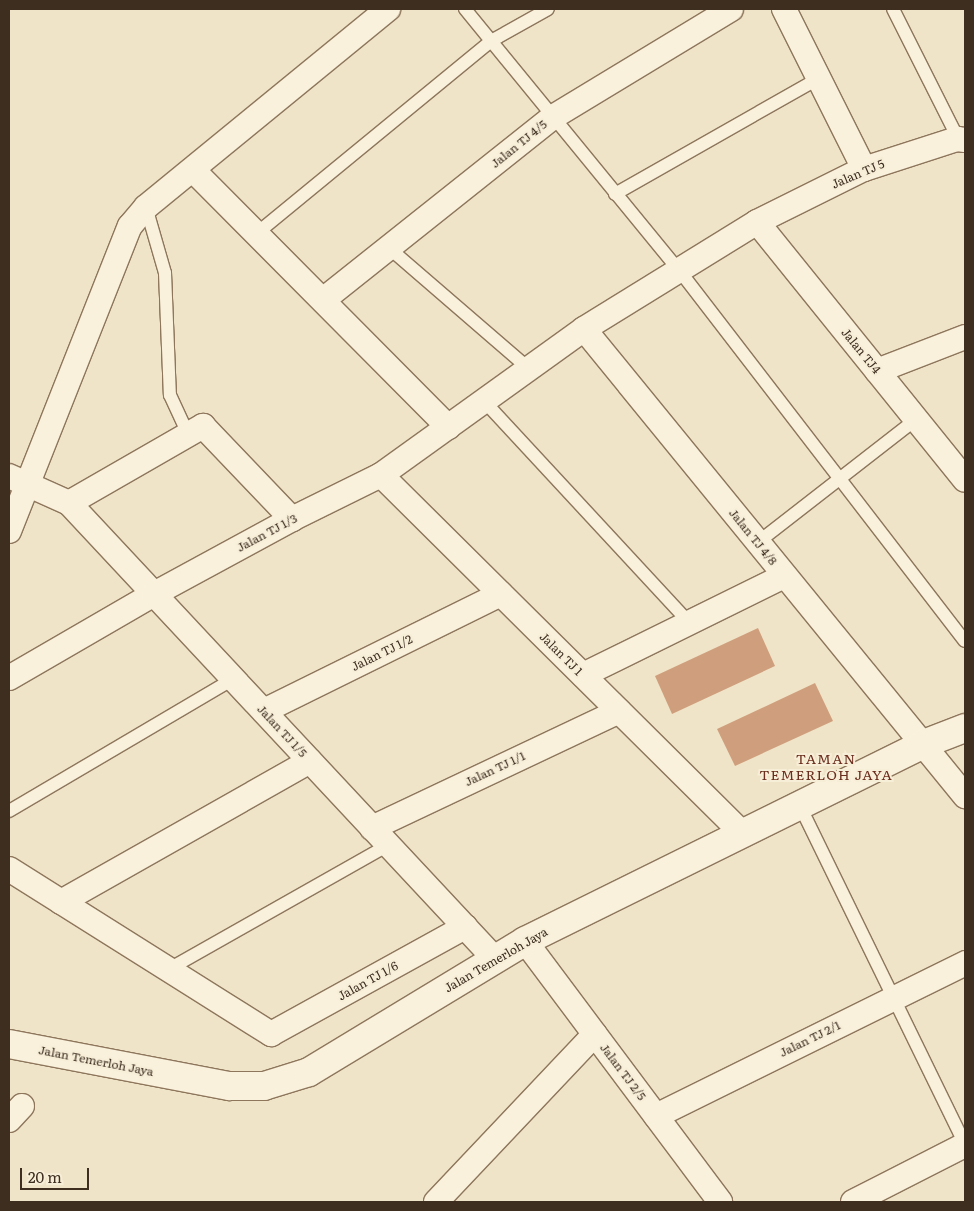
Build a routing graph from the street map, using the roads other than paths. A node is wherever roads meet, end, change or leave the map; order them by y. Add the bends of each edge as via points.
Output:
1 (388, 9) edge
2 (465, 9) edge
3 (548, 9) edge
4 (731, 9) edge
5 (784, 9) edge
6 (893, 9) edge
7 (491, 41) junction
8 (819, 78) junction
9 (553, 118) junction
10 (962, 142) edge
11 (864, 169) junction
12 (194, 171) junction
13 (615, 194) junction
14 (146, 207) junction
15 (757, 222) junction
16 (256, 234) junction
17 (389, 248) junction
18 (679, 270) junction
19 (322, 300) junction
20 (584, 329) junction
21 (965, 338) edge
22 (529, 369) junction
23 (877, 371) junction
24 (484, 401) junction
25 (916, 419) junction
26 (448, 427) junction
27 (188, 434) junction
28 (381, 475) junction
29 (840, 478) junction
30 (18, 480) edge
31 (965, 480) edge
32 (69, 503) junction
33 (292, 519) junction
34 (9, 531) edge
35 (757, 542) junction
36 (784, 576) junction
37 (154, 594) junction
38 (501, 594) junction
39 (690, 622) junction
40 (965, 641) edge
41 (583, 675) junction
42 (9, 678) edge
43 (233, 679) junction
44 (618, 711) junction
45 (264, 712) junction
46 (965, 728) edge
47 (921, 745) junction
48 (310, 761) junction
49 (965, 796) edge
50 (799, 804) junction
51 (9, 811) edge
52 (741, 832) junction
53 (380, 836) junction
54 (9, 869) edge
55 (61, 902) junction
56 (465, 927) junction
57 (525, 941) junction
58 (495, 959) junction
59 (965, 963) edge
60 (169, 970) junction
61 (894, 998) junction
62 (595, 1034) junction
63 (9, 1044) edge
64 (656, 1116) junction
65 (965, 1144) edge
66 (436, 1202) edge
67 (720, 1202) edge
68 (853, 1202) edge

1 - 12 street
2 - 7 lane
3 - 7 lane
4 - 9 street, Jalan TJ 4/5
5 - 8 street
6 - 10 lane
7 - 9 lane
7 - 16 lane
8 - 11 street
8 - 13 lane
9 - 13 lane
9 - 17 street, Jalan TJ 4/5
10 - 11 street, Jalan TJ 5
11 - 15 street, Jalan TJ 5
12 - 14 street
12 - 16 street
13 - 18 lane
14 - 27 lane via 165,273 170,395
14 - 30 street via 130,226 84,349
15 - 18 street, Jalan TJ 5
15 - 23 street, Jalan TJ4
16 - 19 street
17 - 19 street, Jalan TJ 4/5
17 - 22 lane
18 - 20 street, Jalan TJ 5
18 - 29 lane
19 - 26 street
20 - 22 street, Jalan TJ 1/3
20 - 35 street, Jalan TJ 4/8
21 - 23 street
22 - 24 street, Jalan TJ 1/3
23 - 25 street, Jalan TJ4
24 - 26 street, Jalan TJ 1/3
24 - 39 lane
25 - 29 lane
25 - 31 street, Jalan TJ4
26 - 28 street, Jalan TJ 1/3
27 - 32 street
27 - 33 street via 203,426
28 - 33 street, Jalan TJ 1/3
28 - 38 street, Jalan TJ 1
29 - 35 lane
29 - 40 lane
30 - 32 street
30 - 34 street
32 - 37 street, Jalan TJ 1/5
33 - 37 street, Jalan TJ 1/3
35 - 36 street, Jalan TJ 4/8
36 - 39 street
36 - 47 street, Jalan TJ 4/8
37 - 42 street, Jalan TJ 1/3
37 - 43 street, Jalan TJ 1/5
38 - 41 street, Jalan TJ 1
38 - 45 street, Jalan TJ 1/2
39 - 41 street
41 - 44 street, Jalan TJ 1
43 - 45 street, Jalan TJ 1/5
43 - 51 lane
44 - 52 street, Jalan TJ 1
44 - 53 street, Jalan TJ 1/1
45 - 48 street, Jalan TJ 1/5
46 - 47 street, Jalan Temerloh Jaya
47 - 49 street, Jalan TJ 4/8
47 - 50 street, Jalan Temerloh Jaya
48 - 53 street, Jalan TJ 1/5
48 - 55 street
50 - 52 street, Jalan Temerloh Jaya
50 - 61 lane
52 - 57 street, Jalan Temerloh Jaya
53 - 56 street, Jalan TJ 1/5
53 - 60 lane
54 - 55 street
55 - 60 street
56 - 58 street, Jalan TJ 1/5
56 - 60 street, Jalan TJ 1/6 via 271,1034
57 - 58 street, Jalan Temerloh Jaya
57 - 62 street, Jalan TJ 2/5
58 - 63 street, Jalan Temerloh Jaya via 309,1072 264,1086 230,1086
59 - 61 street, Jalan TJ 2/1
61 - 64 street, Jalan TJ 2/1
61 - 65 lane
62 - 64 street, Jalan TJ 2/5
62 - 66 street
64 - 67 street, Jalan TJ 2/5
65 - 68 street

